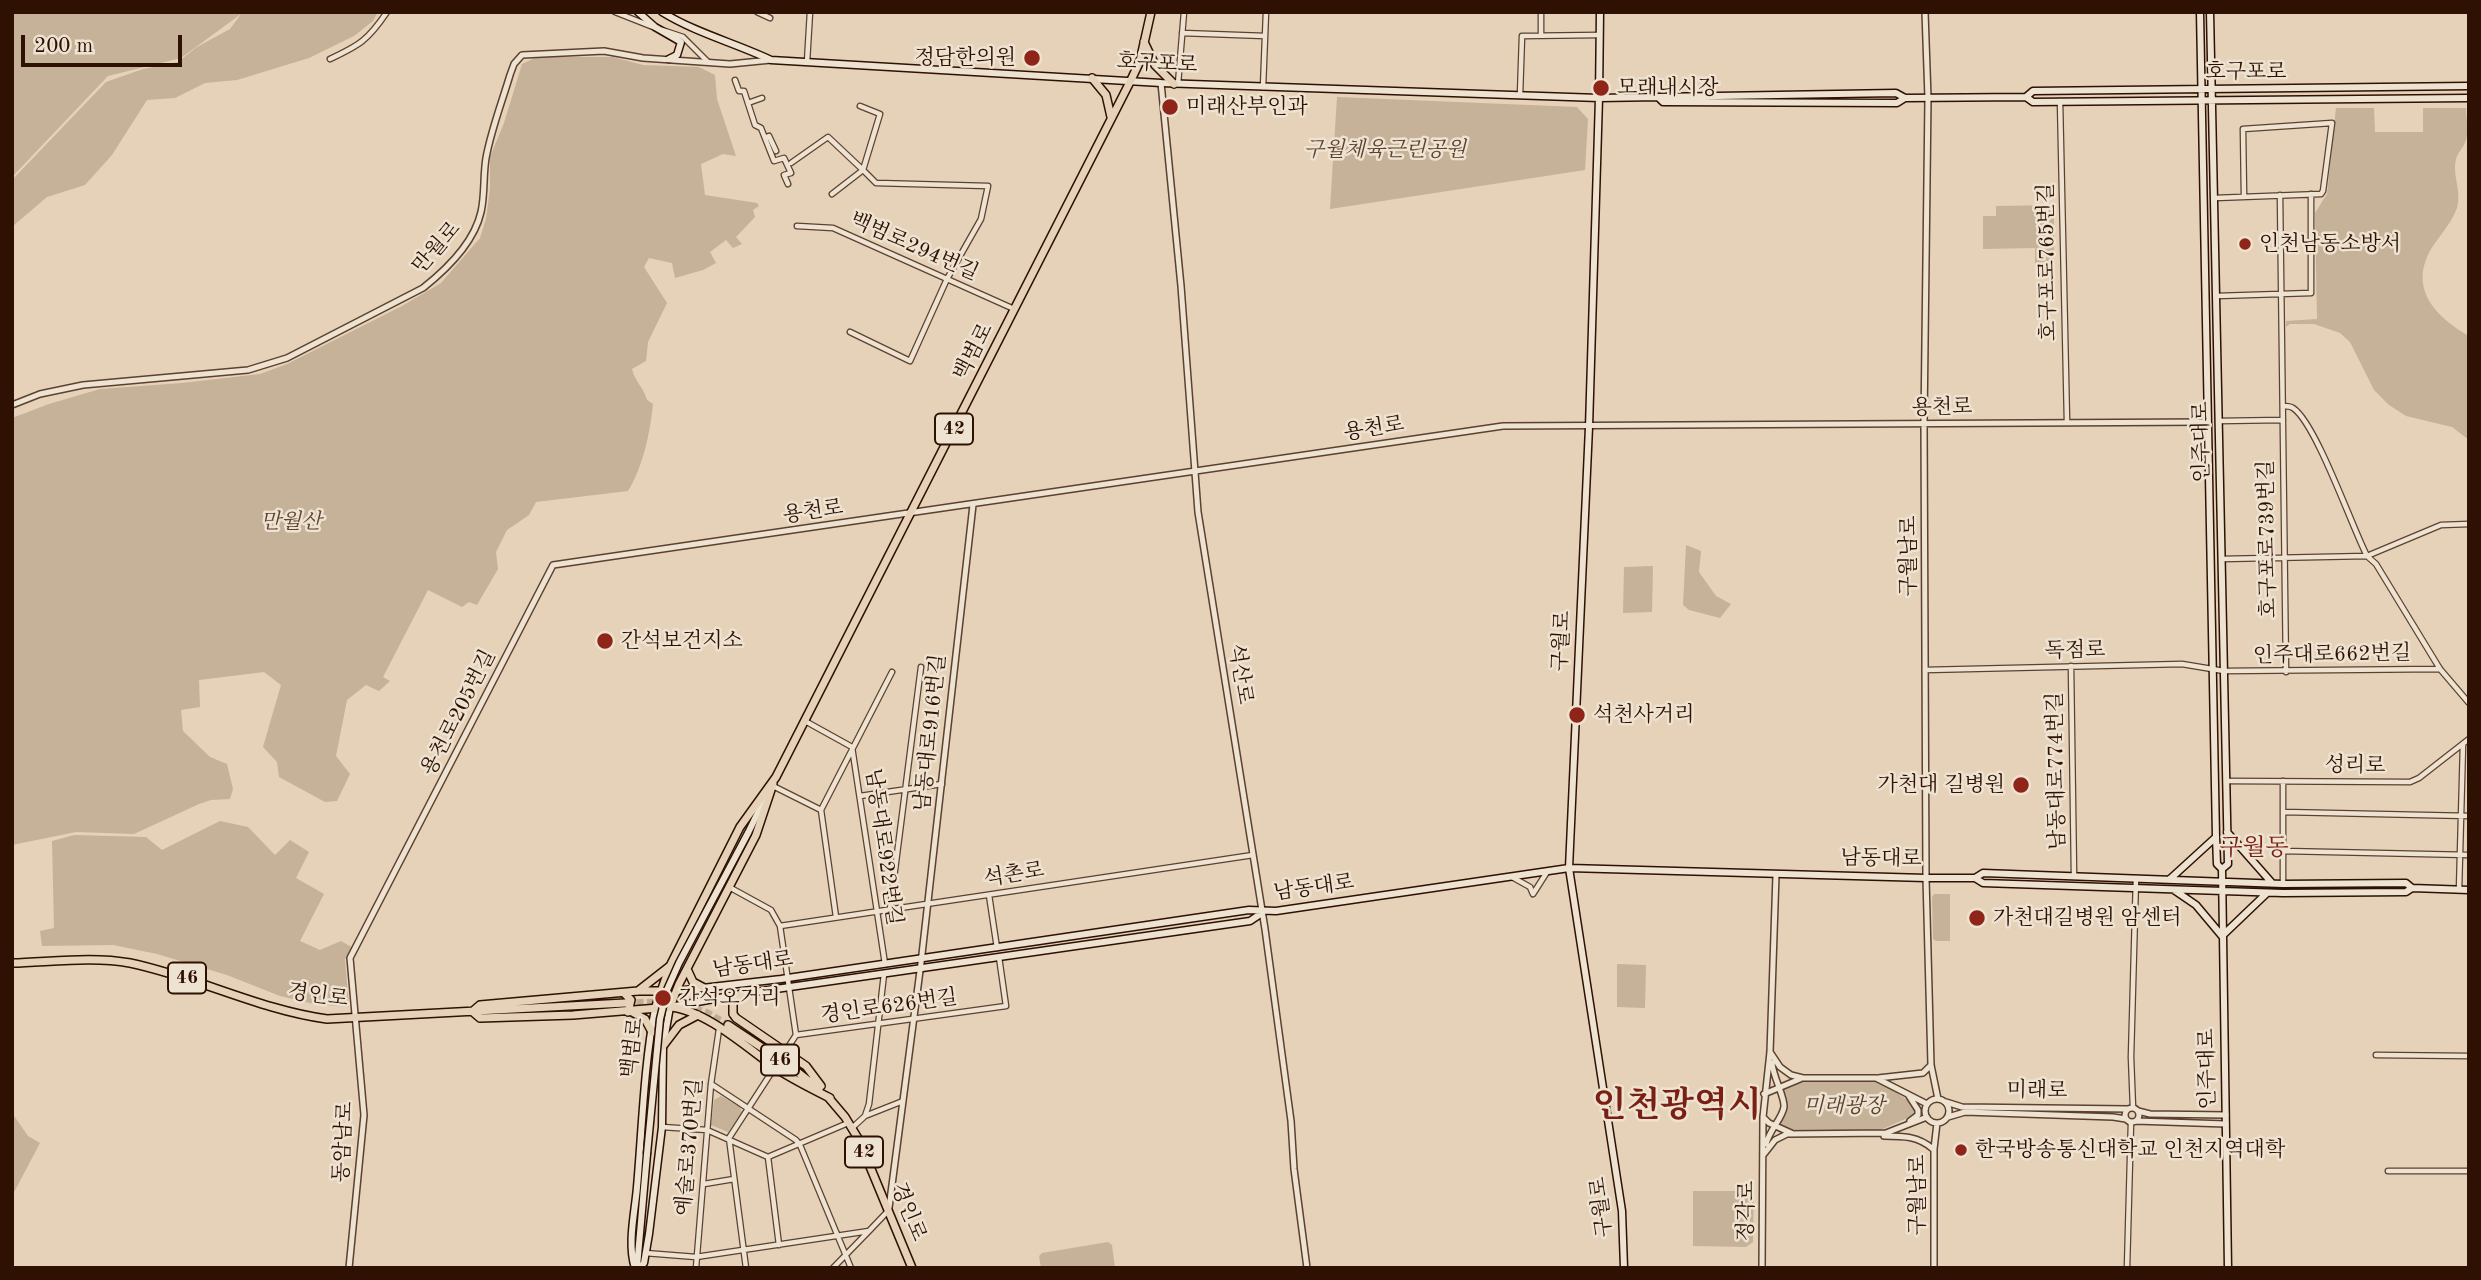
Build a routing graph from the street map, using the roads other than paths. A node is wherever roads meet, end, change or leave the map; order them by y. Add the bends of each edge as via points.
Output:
1 (387, 12) edge
2 (615, 12) edge
3 (638, 12) edge
4 (662, 12) edge
5 (757, 12) edge
6 (810, 12) edge
7 (1151, 12) edge
8 (1184, 12) edge
9 (1266, 12) edge
10 (1541, 12) edge
11 (1600, 12) edge
12 (1925, 12) edge
13 (2200, 12) edge
14 (2210, 12) edge
15 (770, 18) dead end
16 (659, 29) junction
17 (1182, 33) junction
18 (1541, 35) junction
19 (1600, 35) junction
20 (1265, 36) junction
21 (1144, 42) junction
22 (330, 59) dead end
23 (669, 59) junction
24 (771, 60) junction
25 (708, 62) junction
26 (807, 62) junction
27 (1093, 78) junction
28 (735, 80) dead end
29 (1131, 80) junction
30 (1161, 83) junction
31 (1176, 84) junction
32 (2469, 86) edge
33 (1263, 87) junction
34 (2202, 90) junction
35 (2211, 90) junction
36 (1520, 95) junction
37 (2026, 97) junction
38 (762, 98) dead end
39 (1599, 98) junction
40 (1927, 98) junction
41 (2469, 98) edge
42 (2202, 100) junction
43 (2211, 100) junction
44 (2060, 101) junction
45 (748, 103) junction
46 (860, 106) dead end
47 (1111, 120) junction
48 (765, 138) junction
49 (776, 151) dead end
50 (791, 163) dead end
51 (863, 170) junction
52 (788, 184) dead end
53 (832, 194) dead end
54 (2311, 194) junction
55 (2280, 195) junction
56 (2244, 196) junction
57 (2215, 198) junction
58 (797, 226) dead end
59 (947, 279) junction
60 (2281, 295) junction
61 (2217, 296) junction
62 (1015, 310) junction
63 (850, 332) dead end
64 (12, 405) edge
65 (2283, 406) junction
66 (2283, 420) junction
67 (2219, 421) junction
68 (2067, 422) junction
69 (2207, 422) junction
70 (1924, 424) junction
71 (1589, 427) junction
72 (1195, 472) junction
73 (973, 506) junction
74 (912, 513) junction
75 (2469, 524) edge
76 (2367, 556) junction
77 (2284, 557) junction
78 (2222, 559) junction
79 (553, 565) joint
80 (2071, 666) junction
81 (921, 667) dead end
82 (2214, 668) junction
83 (2440, 669) junction
84 (1925, 670) junction
85 (892, 671) dead end
86 (2224, 671) junction
87 (2286, 672) junction
88 (2469, 703) edge
89 (805, 721) junction
90 (2469, 739) edge
91 (2463, 743) junction
92 (852, 747) junction
93 (776, 777) junction
94 (2283, 780) junction
95 (2226, 781) junction
96 (942, 783) junction
97 (772, 786) junction
98 (906, 789) junction
99 (860, 796) junction
100 (821, 810) junction
101 (2283, 812) junction
102 (2461, 816) junction
103 (2469, 816) edge
104 (2227, 832) junction
105 (2216, 837) junction
106 (2283, 851) junction
107 (1253, 855) junction
108 (2460, 855) junction
109 (2469, 855) edge
110 (1569, 868) junction
111 (2222, 869) junction
112 (1547, 871) junction
113 (1776, 874) junction
114 (2074, 875) junction
115 (1511, 876) junction
116 (2136, 877) junction
117 (1926, 878) junction
118 (1975, 878) junction
119 (2170, 879) junction
120 (2222, 882) junction
121 (2272, 883) junction
122 (2283, 884) junction
123 (729, 887) junction
124 (2136, 887) junction
125 (2169, 888) junction
126 (2412, 888) junction
127 (2459, 890) junction
128 (2469, 890) edge
129 (2223, 891) junction
130 (2267, 893) junction
131 (989, 895) junction
132 (928, 904) junction
133 (890, 909) junction
134 (876, 911) junction
135 (1262, 913) junction
136 (836, 917) junction
137 (780, 926) junction
138 (2222, 936) junction
139 (997, 947) junction
140 (999, 957) junction
141 (12, 963) edge
142 (884, 964) junction
143 (921, 964) junction
144 (670, 966) junction
145 (687, 969) junction
146 (884, 974) junction
147 (788, 978) junction
148 (790, 987) junction
149 (706, 989) junction
150 (638, 991) junction
151 (661, 991) junction
152 (676, 991) junction
153 (624, 993) junction
154 (741, 994) junction
155 (625, 1003) tunnel mouth
156 (670, 1007) junction
157 (656, 1009) junction
158 (472, 1012) junction
159 (629, 1012) junction
160 (698, 1015) junction
161 (736, 1018) junction
162 (357, 1019) junction
163 (914, 1020) junction
164 (877, 1024) junction
165 (724, 1029) junction
166 (652, 1032) junction
167 (796, 1035) junction
168 (663, 1046) junction
169 (785, 1052) junction
170 (1770, 1052) junction
171 (2376, 1055) dead end
172 (2469, 1056) edge
173 (1931, 1065) junction
174 (775, 1067) junction
175 (1803, 1078) junction
176 (1876, 1078) junction
177 (711, 1084) junction
178 (1777, 1086) junction
179 (1907, 1093) junction
180 (1765, 1094) junction
181 (830, 1098) junction
182 (1938, 1098) junction
183 (904, 1101) junction
184 (1946, 1102) junction
185 (1927, 1104) junction
186 (749, 1109) junction
187 (2133, 1110) junction
188 (2226, 1115) junction
189 (865, 1116) junction
190 (1763, 1117) junction
191 (1927, 1117) junction
192 (1948, 1117) junction
193 (2131, 1121) junction
194 (1937, 1123) junction
195 (2226, 1124) junction
196 (851, 1125) junction
197 (1774, 1125) junction
198 (1905, 1126) junction
199 (662, 1127) junction
200 (707, 1129) junction
201 (1874, 1133) junction
202 (1794, 1134) junction
203 (729, 1138) junction
204 (799, 1143) junction
205 (1934, 1149) junction
206 (1764, 1154) junction
207 (768, 1157) junction
208 (2388, 1171) dead end
209 (2469, 1171) edge
210 (734, 1179) junction
211 (704, 1184) junction
212 (888, 1211) junction
213 (869, 1231) junction
214 (838, 1236) junction
215 (779, 1245) junction
216 (744, 1251) junction
217 (646, 1253) junction
218 (846, 1255) junction
219 (696, 1257) junction
220 (349, 1268) edge
221 (637, 1268) edge
222 (696, 1268) edge
223 (746, 1268) edge
224 (834, 1268) edge
225 (851, 1268) edge
226 (912, 1268) edge
227 (1307, 1268) edge
228 (1624, 1268) edge
229 (1762, 1268) edge
230 (1934, 1268) edge
231 (2127, 1268) edge
232 (2228, 1268) edge

1 - 22 street via 369,38
2 - 16 street
3 - 16 main road
4 - 24 main road, 호구포로
5 - 15 street
6 - 26 street
7 - 21 main road, 백범로 / 42
8 - 17 street
9 - 20 street
10 - 18 street
11 - 19 main road, 구월로
12 - 40 street, 구월남로
13 - 34 main road, 인주대로
14 - 35 main road, 인주대로
16 - 23 main road via 681,42 677,55
16 - 25 street via 683,37
17 - 20 street
17 - 31 street
18 - 19 street
18 - 36 street via 1522,36
19 - 39 main road, 구월로
20 - 33 street
21 - 29 main road, 백범로 / 42
21 - 31 main road via 1155,65
23 - 25 street, 만월로
23 - 64 street, 만월로 via 604,51 528,53 519,58 486,156 476,227 467,244 423,288 264,366 83,385
24 - 25 street, 만월로
24 - 26 main road, 호구포로
26 - 27 main road, 호구포로
27 - 29 main road, 호구포로
27 - 47 main road via 1106,95
28 - 45 street
29 - 30 main road, 호구포로
29 - 47 main road, 백범로 / 42
30 - 31 main road, 호구포로
30 - 72 street, 석산로
31 - 33 main road, 호구포로
32 - 35 main road, 호구포로
33 - 36 main road, 호구포로
34 - 35 main road, 호구포로
34 - 37 main road, 호구포로 via 2033,91
34 - 42 main road, 인주대로
35 - 43 main road, 인주대로
36 - 39 main road, 호구포로
37 - 40 main road, 호구포로
37 - 44 main road, 호구포로 via 2033,102
38 - 45 street
39 - 40 main road, 호구포로 via 1896,93 1905,98
39 - 71 main road, 구월로
40 - 70 street, 구월남로
41 - 43 main road, 호구포로
42 - 43 main road, 호구포로
42 - 44 main road, 호구포로
42 - 69 main road, 인주대로
43 - 57 main road, 인주대로
44 - 68 street, 호구포로765번길
45 - 48 street
46 - 51 street via 880,114
47 - 62 main road, 백범로 / 42
48 - 49 street via 769,136
48 - 52 street via 774,161 784,158 791,173 784,175
50 - 51 street via 828,137
51 - 53 street
51 - 59 street via 876,183 988,186 981,219
54 - 55 street
54 - 56 street via 2323,191 2332,123 2243,129
54 - 60 street via 2311,293
55 - 56 street
55 - 60 street, 호구포로739번길
56 - 57 street
57 - 61 main road, 인주대로
58 - 59 street, 백범로294번길 via 832,228
59 - 62 street, 백범로294번길
59 - 63 street via 910,362
60 - 61 street
60 - 65 street, 호구포로739번길
61 - 67 main road, 인주대로
62 - 74 main road, 백범로 / 42
65 - 66 street, 호구포로739번길
65 - 76 street via 2295,409 2306,425
66 - 67 street
66 - 77 street, 호구포로739번길
67 - 78 main road, 인주대로
68 - 69 street, 용천로
68 - 70 street, 용천로
69 - 82 main road, 인주대로
70 - 71 street, 용천로
70 - 84 street, 구월남로
71 - 72 street, 용천로 via 1503,426
71 - 110 main road, 구월로
72 - 73 street, 용천로
72 - 107 street, 석산로
73 - 74 street, 용천로
73 - 96 street, 남동대로916번길
74 - 79 street, 용천로
74 - 89 main road, 백범로 / 42
75 - 76 street via 2441,525
76 - 77 street
76 - 83 street
77 - 78 street
77 - 87 street, 호구포로739번길
78 - 86 main road, 인주대로
79 - 162 street, 용천로205번길 via 350,958
80 - 82 street, 독점로 via 2182,664
80 - 84 street, 독점로
80 - 114 street, 남동대로774번길
81 - 98 street
82 - 86 street, 독점로
82 - 105 main road, 인주대로
83 - 87 street, 인주대로662번길
83 - 88 street
84 - 117 street, 구월남로
85 - 92 street
86 - 87 street, 인주대로662번길
86 - 95 main road, 인주대로
89 - 92 street, 남동대로922번길
89 - 93 main road, 백범로 / 42
90 - 91 street, 성리로
91 - 94 street, 성리로 via 2410,782
91 - 102 street
92 - 99 street, 남동대로922번길
92 - 100 street
93 - 97 main road, 백범로 / 42
93 - 144 main road, 백범로 / 42 via 740,827
93 - 221 main road, 백범로, bridge via 668,987 660,1019
94 - 95 street, 성리로
94 - 101 street
95 - 104 main road, 인주대로
96 - 98 street
96 - 132 street, 남동대로916번길
97 - 100 street
97 - 123 main road, 백범로 / 42 via 756,835
98 - 99 street
98 - 133 street
99 - 134 street, 남동대로922번길
100 - 136 street
101 - 102 street
101 - 106 street
102 - 103 street
102 - 108 street
104 - 111 main road, 인주대로 via 2228,864
104 - 121 main road
105 - 111 main road, 인주대로 via 2217,864
105 - 119 main road
106 - 108 street
106 - 122 street
107 - 131 street, 석촌로
107 - 135 street, 석산로
108 - 109 street
108 - 127 street
110 - 112 main road, 남동대로
110 - 113 main road, 남동대로
110 - 228 main road, 구월로 via 1622,1211
111 - 120 main road, 인주대로
112 - 115 main road, 남동대로
112 - 115 street via 1533,894 1530,887
113 - 117 main road, 남동대로
113 - 170 street
114 - 116 main road, 남동대로
114 - 118 main road, 남동대로 via 1983,873
115 - 135 main road, 남동대로
116 - 119 main road, 남동대로
116 - 124 street
117 - 118 main road, 남동대로
117 - 173 street, 구월남로
118 - 124 main road, 남동대로 via 1983,883
119 - 120 main road, 남동대로
120 - 121 main road, 남동대로
120 - 129 main road, 인주대로
121 - 122 main road, 남동대로
122 - 126 main road, 남동대로 via 2406,883
123 - 137 street via 771,910
123 - 145 main road, 백범로 / 42
124 - 125 main road, 남동대로
124 - 187 street
125 - 129 main road, 남동대로
125 - 138 main road via 2196,905
126 - 127 main road, 남동대로
126 - 130 main road, 남동대로 via 2406,892
127 - 128 main road, 남동대로
129 - 130 main road, 남동대로
129 - 138 main road, 인주대로
130 - 138 main road
131 - 132 street, 석촌로
131 - 139 street
132 - 133 street, 석촌로
132 - 143 street, 남동대로916번길
133 - 134 street, 석촌로
134 - 136 street, 석촌로
134 - 142 street, 남동대로922번길
135 - 139 main road, 남동대로 via 1249,910
135 - 140 main road via 1250,920
135 - 227 street, 석산로
136 - 137 street, 석촌로
137 - 147 street
138 - 188 main road, 인주대로
139 - 143 main road, 남동대로
140 - 143 main road
140 - 163 street, 경인로626번길 via 1006,1006
141 - 162 main road, 경인로 / 46 via 126,962 205,983 289,1013
142 - 143 main road, 남동대로
142 - 147 main road, 남동대로
143 - 146 main road
143 - 163 street, 남동대로916번길
144 - 150 main road
144 - 151 main road, 백범로 / 42
145 - 149 main road via 693,982
145 - 152 main road, 백범로 / 42
146 - 148 main road
146 - 164 street
147 - 148 street
147 - 149 main road, 남동대로
148 - 154 main road
148 - 167 street
149 - 152 main road, 남동대로
150 - 151 main road, 남동대로
150 - 153 main road, 남동대로
151 - 152 main road, 남동대로
151 - 157 main road, 백범로 / 42
152 - 156 main road, 백범로 / 42
153 - 158 main road, 남동대로 via 480,1004
153 - 159 main road via 631,1000
154 - 156 main road
154 - 161 main road via 733,1003
155 - 158 main road, 경인로 / 46
156 - 157 main road
156 - 160 main road, 경인로 / 42
156 - 168 main road, 백범로
157 - 159 main road
157 - 166 main road, 백범로
158 - 159 main road via 480,1018
158 - 162 main road, 경인로 / 46
159 - 166 main road via 645,1019
160 - 165 main road, 경인로 / 42
160 - 168 main road via 679,1025
161 - 165 main road via 727,1019
161 - 169 main road, 경인로 / 42
162 - 220 street, 동암남로 via 364,1115
163 - 164 street, 경인로626번길
163 - 183 street, 남동대로916번길
164 - 167 street, 경인로626번길
164 - 189 street
165 - 174 main road, 경인로 / 42
165 - 177 street, 예술로370번길
165 - 181 main road, 경인로 / 46 via 791,1067
166 - 221 main road, 백범로 via 632,1250
167 - 169 street, 경인로626번길
168 - 199 main road, 백범로
169 - 181 main road, 경인로 / 42 via 806,1066
170 - 175 street via 1786,1073
170 - 178 street, 정각로
170 - 180 street, 정각로
171 - 172 street
173 - 176 street via 1923,1073
173 - 182 street, 구월남로
174 - 181 main road, 경인로 / 42
174 - 186 street
175 - 176 street
175 - 178 street
176 - 179 street
177 - 186 street
177 - 200 street, 예술로370번길
178 - 180 street
178 - 197 street, 정각로 via 1784,1106
179 - 185 street
179 - 198 street via 1919,1110
180 - 190 street, 정각로
181 - 196 main road, 경인로 / 42
182 - 184 street
182 - 185 street
183 - 189 street
183 - 212 street, 남동대로916번길
184 - 187 street, 미래로 via 1962,1107
184 - 192 street
185 - 191 street
186 - 203 street
186 - 204 street
187 - 188 street, 미래로
187 - 193 street via 2139,1116
187 - 193 street via 2125,1114
188 - 195 main road, 인주대로
189 - 196 street
190 - 197 street
190 - 206 street, 정각로
191 - 194 street
191 - 198 street
192 - 193 street, 미래로 via 1965,1112
192 - 194 street
193 - 195 street, 미래로
193 - 231 street
194 - 205 street, 구월남로
195 - 232 main road, 인주대로
196 - 204 street
196 - 212 main road, 경인로 / 42
197 - 202 street
197 - 206 street, 정각로
198 - 201 street
199 - 200 street
199 - 217 main road, 백범로
200 - 203 street
200 - 211 street, 예술로370번길
201 - 202 street
201 - 205 street via 1913,1136
202 - 206 street via 1780,1136
203 - 207 street
203 - 210 street
204 - 207 street
204 - 214 street
205 - 230 street, 구월남로
206 - 229 street, 정각로
207 - 215 street
208 - 209 street
210 - 211 street
210 - 216 street
211 - 219 street, 예술로370번길
212 - 213 street
212 - 226 main road, 경인로 / 42
213 - 214 street
213 - 218 street
214 - 215 street
214 - 218 street
215 - 216 street
216 - 219 street
216 - 223 street
217 - 219 street
217 - 221 main road, 백범로
218 - 224 street
218 - 225 street
219 - 222 street, 예술로370번길

